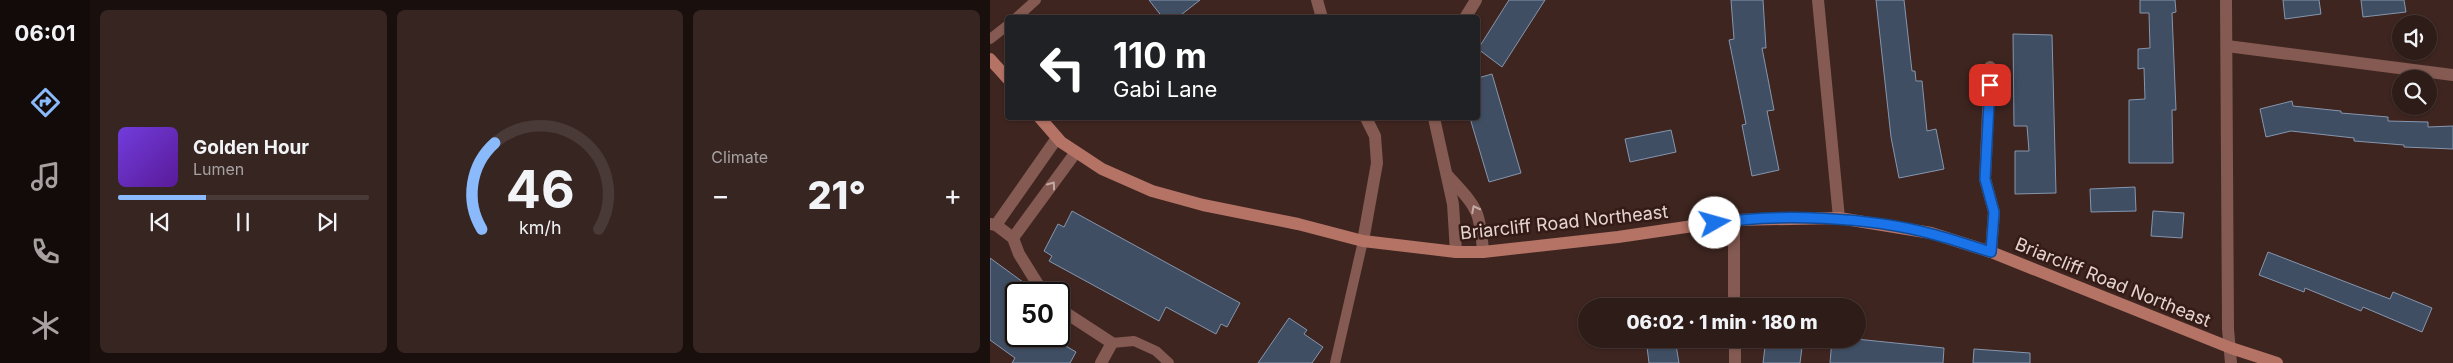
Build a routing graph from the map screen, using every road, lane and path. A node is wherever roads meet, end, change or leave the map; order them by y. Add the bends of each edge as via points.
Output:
1 (1036, 0) edge
2 (1316, 0) edge
3 (1476, 0) edge
4 (1818, 0) edge
5 (2226, 0) edge
6 (1019, 15) edge
7 (1321, 15) edge
8 (1467, 15) edge
9 (1005, 27) edge
10 (990, 39) edge
11 (2226, 46) junction
12 (991, 63) edge
13 (1990, 67) dead end
14 (2453, 75) edge
15 (1005, 76) edge
16 (1042, 120) edge
17 (1367, 120) edge
18 (1434, 120) edge
19 (1057, 138) junction
20 (1076, 152) junction
21 (1448, 176) junction
22 (1018, 194) junction
23 (1036, 208) junction
24 (1839, 218) junction
25 (1734, 220) junction
26 (993, 224) edge
27 (1013, 238) junction
28 (1363, 241) junction
29 (1456, 252) junction
30 (1483, 252) junction
31 (1991, 252) junction
32 (1036, 282) edge
33 (1734, 298) edge
34 (1070, 316) edge
35 (1112, 343) junction
36 (1735, 348) edge
37 (2231, 348) junction
38 (1101, 363) edge
39 (1169, 363) edge
40 (1335, 363) edge
41 (1735, 363) edge
42 (2231, 363) edge
43 (2277, 363) edge

1 - 6 lane
2 - 7 street
3 - 8 street
4 - 24 street
5 - 11 street
9 - 10 lane
11 - 14 street
11 - 37 street via 2228,329
12 - 15 main road
13 - 31 street via 1985,179 1994,212
16 - 19 main road, Briarcliff Road Northeast
17 - 28 street via 1374,136 1377,164
18 - 21 street
19 - 20 main road, Briarcliff Road Northeast
19 - 22 street
23 -> 20 street
20 - 28 main road, Briarcliff Road Northeast via 1102,169 1152,191
21 - 29 street
30 -> 21 street via 1480,221 1474,205
22 - 23 street
22 - 26 street
23 - 27 street
24 - 25 main road, Briarcliff Road Northeast
24 - 31 main road, Briarcliff Road Northeast via 1931,233
25 - 30 main road, Briarcliff Road Northeast
25 - 33 street
26 - 27 street
27 - 32 street
28 - 29 main road, Briarcliff Road Northeast
28 - 40 lane
29 - 30 main road, Briarcliff Road Northeast
31 - 37 main road, Briarcliff Road Northeast
34 - 35 street
35 - 38 street
35 - 39 lane via 1134,341 1156,351
36 - 41 street
37 - 42 street
37 - 43 main road, Briarcliff Road Northeast

